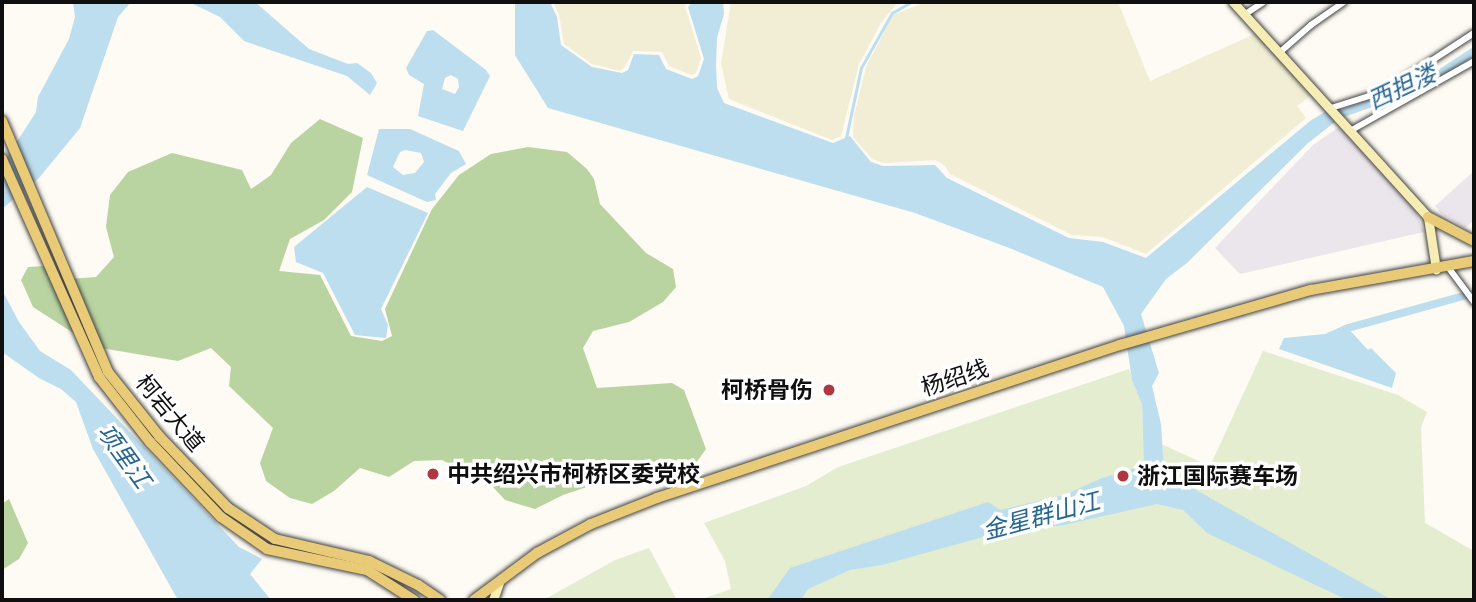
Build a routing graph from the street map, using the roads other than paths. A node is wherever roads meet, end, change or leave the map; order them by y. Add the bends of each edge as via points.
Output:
1 (1233, 2) edge
2 (1263, 2) edge
3 (1344, 2) edge
4 (1244, 15) junction
5 (1474, 33) edge
6 (1279, 53) junction
7 (1474, 61) edge
8 (1331, 108) junction
9 (3, 124) edge
10 (1350, 131) junction
11 (2, 159) edge
12 (1428, 217) junction
13 (1474, 241) edge
14 (1474, 261) edge
15 (1448, 267) junction
16 (1436, 270) junction
17 (1474, 301) edge
18 (500, 580) junction
19 (414, 600) edge
20 (440, 600) edge
21 (474, 600) edge
22 (493, 600) edge

1 - 4 street
2 - 4 street
3 - 6 street
4 - 6 street
5 - 8 street via 1385,91
6 - 8 street
7 - 10 street
8 - 10 street
9 - 20 main road, 柯岩大道 via 108,372 159,436 228,508 275,539 369,561
10 - 12 street
11 - 19 main road, 柯岩大道 via 99,377 149,442 221,517 267,549 367,570
12 - 13 main road
12 - 16 street
14 - 15 main road, 杨绍线
15 - 16 main road, 杨绍线
15 - 17 street
16 - 18 main road, 杨绍线 via 1311,290 1120,345 657,498 592,524 537,553
18 - 21 main road, 杨绍线
18 - 22 street

